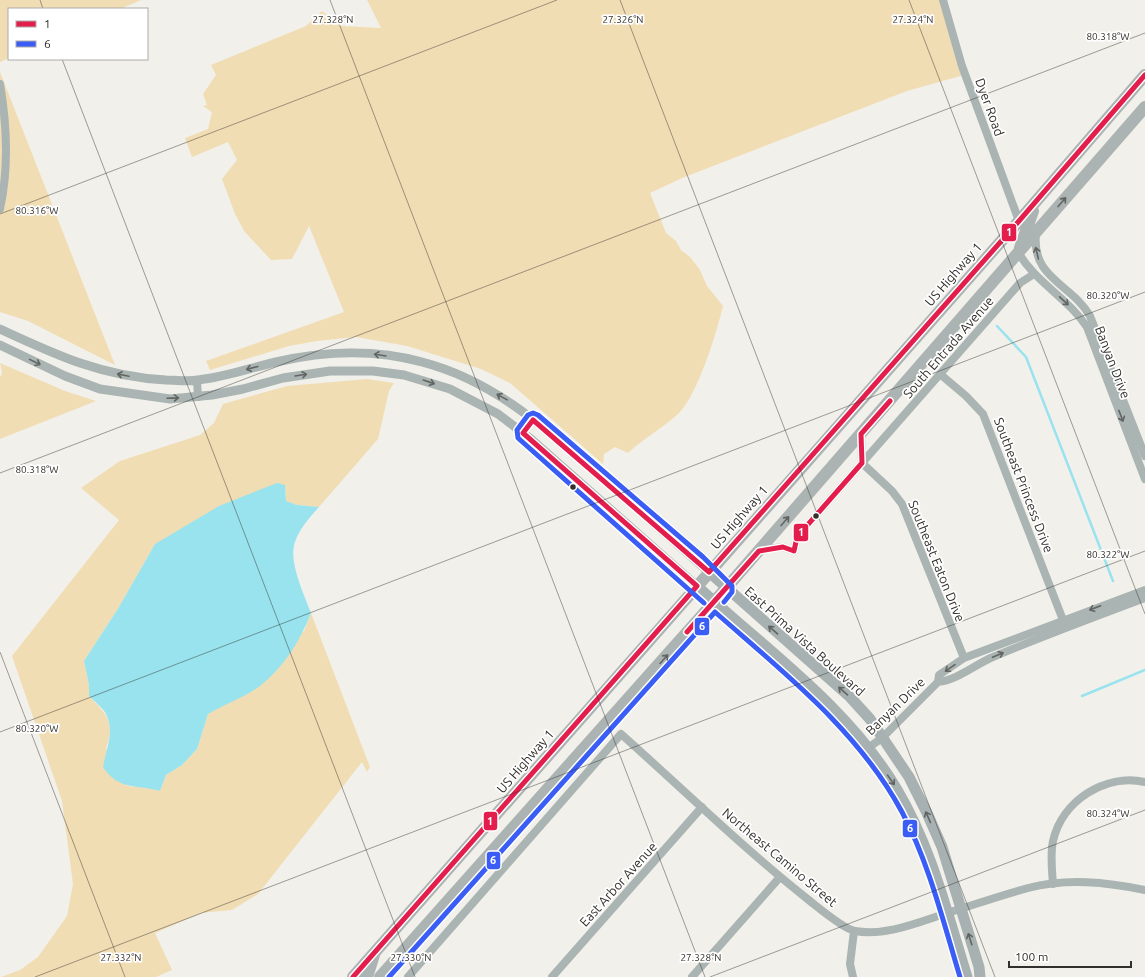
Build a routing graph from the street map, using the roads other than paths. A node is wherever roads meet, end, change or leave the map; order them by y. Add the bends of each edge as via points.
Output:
1 (944, 0) edge
2 (1145, 75) edge
3 (0, 84) edge
4 (1145, 107) edge
5 (1038, 199) junction
6 (0, 209) edge
7 (1019, 221) junction
8 (1036, 232) junction
9 (1018, 252) junction
10 (1002, 271) junction
11 (1034, 274) junction
12 (1055, 280) junction
13 (1049, 287) junction
14 (1092, 319) junction
15 (1087, 327) junction
16 (0, 329) edge
17 (0, 345) edge
18 (940, 374) junction
19 (197, 380) junction
20 (198, 397) junction
21 (861, 434) junction
22 (1136, 443) junction
23 (1145, 456) edge
24 (862, 463) junction
25 (1145, 479) edge
26 (759, 550) junction
27 (709, 572) junction
28 (697, 586) junction
29 (726, 589) junction
30 (1145, 590) edge
31 (1145, 598) edge
32 (714, 602) junction
33 (1114, 605) junction
34 (1064, 620) junction
35 (964, 658) junction
36 (938, 682) junction
37 (882, 738) junction
38 (868, 748) junction
39 (1145, 782) edge
40 (702, 807) junction
41 (780, 877) junction
42 (1053, 884) junction
43 (1145, 890) edge
44 (960, 909) junction
45 (947, 913) junction
46 (854, 931) junction
47 (376, 950) junction
48 (353, 977) edge
49 (367, 977) edge
50 (380, 977) edge
51 (408, 977) edge
52 (552, 977) edge
53 (692, 977) edge
54 (853, 977) edge
55 (967, 977) edge
56 (980, 977) edge

1 - 7 street, Dyer Road via 962,66
2 - 5 main road, US Highway 1
3 - 6 street via 6,143 6,180
8 -> 4 main road
5 - 7 main road, US Highway 1
5 - 9 main road
7 - 10 main road via 1016,238
7 - 27 main road, US Highway 1
8 - 9 main road
12 -> 8 street, Banyan Drive via 1038,260
9 - 10 main road
9 - 11 street, Banyan Drive
10 - 21 main road
11 - 13 street, Banyan Drive
11 - 18 street, South Entrada Avenue via 1020,283
12 - 13 street
12 - 14 street, Banyan Drive via 1081,304
13 -> 15 street, Banyan Drive via 1076,312
14 - 15 street
14 - 22 street, Banyan Drive
15 -> 22 street, Banyan Drive
19 -> 16 street, East Prima Vista Boulevard via 140,379 97,370
17 -> 20 street via 65,376 100,388 170,399
18 - 24 street, South Entrada Avenue
18 - 34 street, Southeast Princess Drive via 983,414
19 - 20 street
27 -> 19 street, East Prima Vista Boulevard via 546,430 506,399 458,373 421,361 372,353 328,353 278,361
20 -> 28 street via 330,370 373,371 404,376 450,389 498,414 531,439
21 - 24 street
26 -> 21 main road
22 - 23 street, Banyan Drive
22 - 25 street, Banyan Drive
24 - 26 street, South Entrada Avenue via 797,537 794,551 783,547
24 - 35 street, Southeast Eaton Drive via 902,504
26 - 29 main road
27 - 28 main road, US Highway 1
27 - 29 main road, East Prima Vista Boulevard
28 - 32 main road
28 - 47 main road, US Highway 1
29 - 32 main road
37 -> 29 main road, East Prima Vista Boulevard via 850,697
30 - 33 street, Banyan Drive
31 - 33 street, Banyan Drive
32 - 38 main road via 834,709
50 -> 32 main road
33 -> 34 street, Banyan Drive
36 -> 33 street, Banyan Drive
34 - 35 street, Banyan Drive
35 -> 36 street, Banyan Drive via 939,676
36 - 37 street, Banyan Drive
37 - 38 street, Banyan Drive
44 -> 37 main road, East Prima Vista Boulevard via 942,847 927,813 909,778
38 -> 45 main road via 896,787 913,819 934,871
39 - 42 street via 1124,780 1109,783 1092,790 1078,800 1057,827 1053,842
40 - 41 street, Northeast Camino Street
40 - 51 street, Northeast Camino Street via 621,734
40 - 52 street, East Arbor Avenue
41 - 46 street, Northeast Camino Street via 828,915
41 - 53 street
42 - 43 street, Northeast Camino Street via 1092,882
42 - 44 street, Northeast Camino Street via 1029,888
44 - 45 street, Northeast Camino Street
56 -> 44 main road, East Prima Vista Boulevard
45 - 46 street, Northeast Camino Street via 902,928 877,932
45 - 55 main road
46 - 54 street via 850,964
47 - 48 main road, US Highway 1
47 - 49 main road

